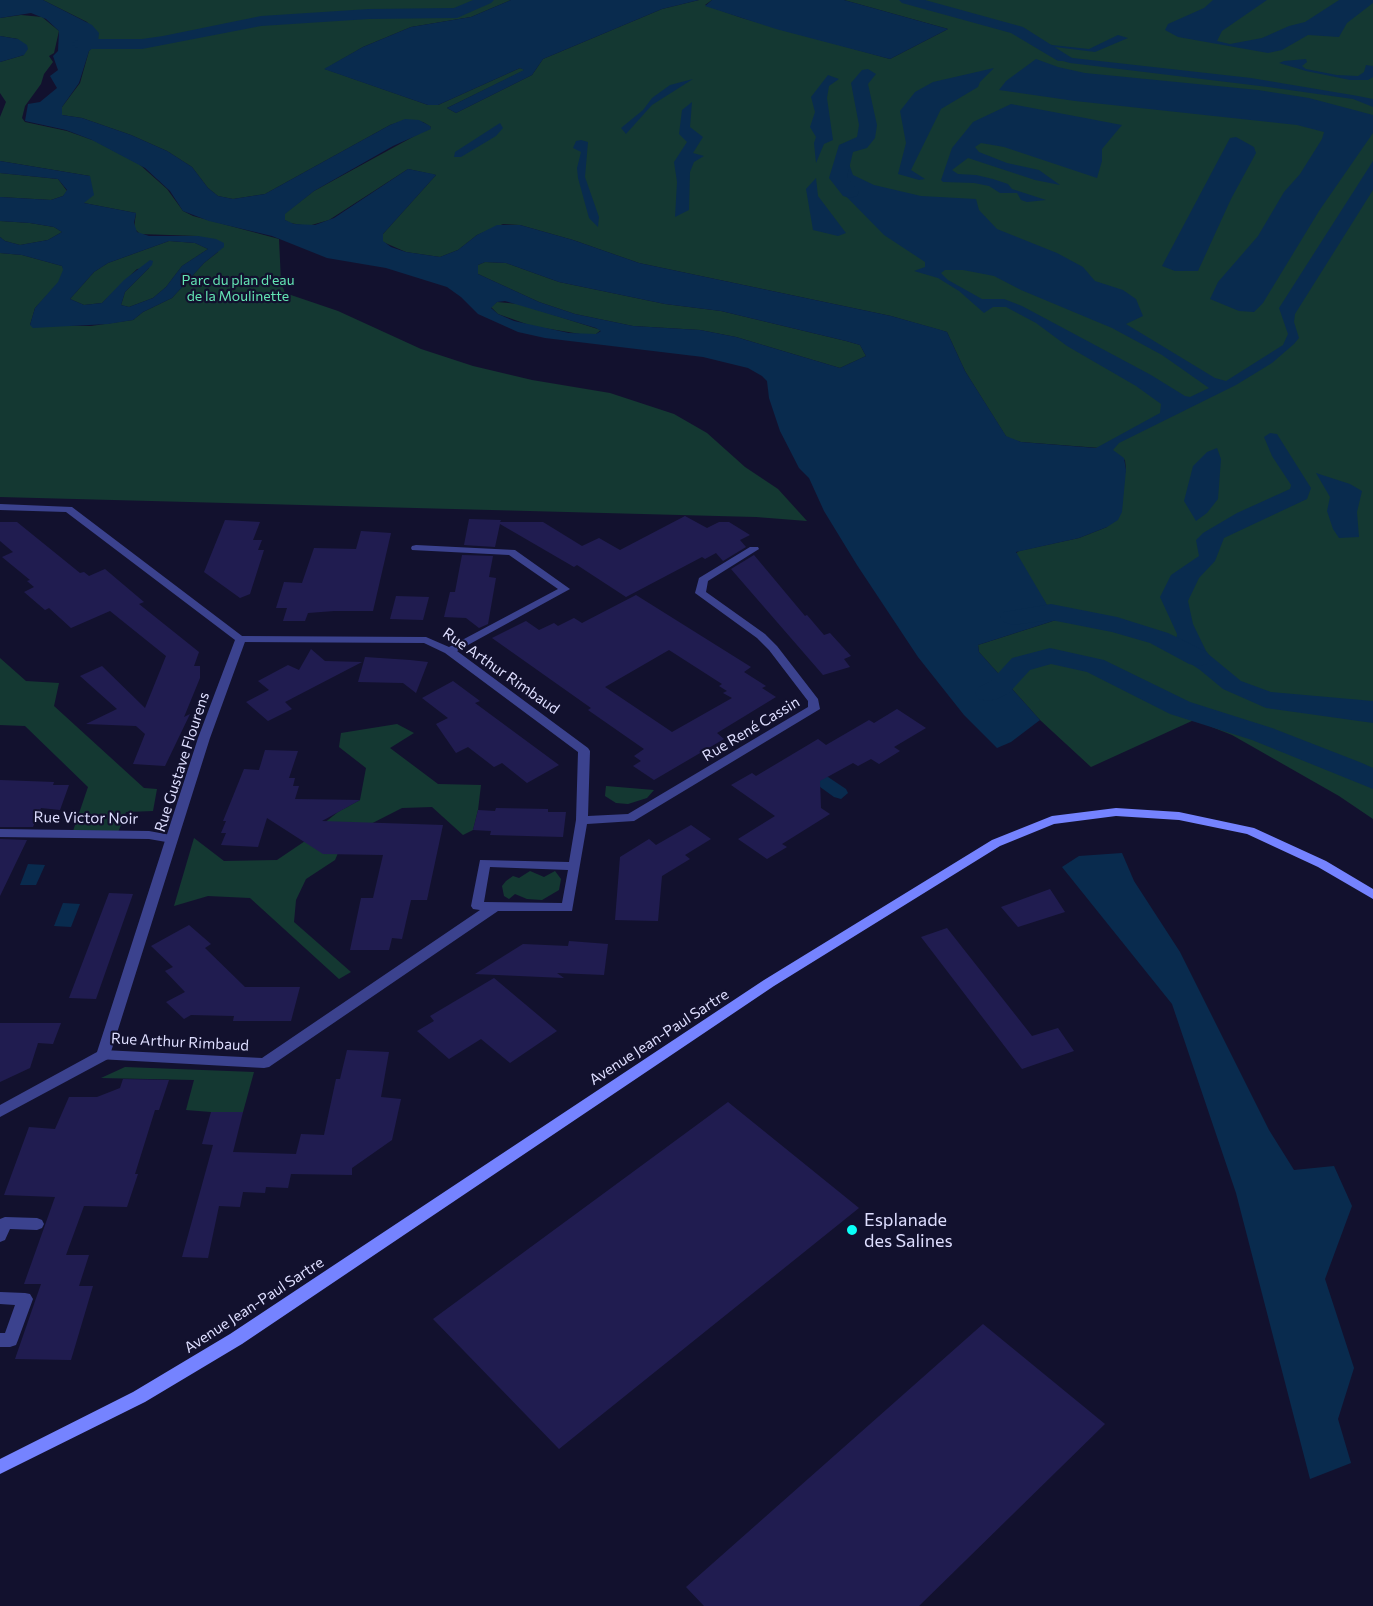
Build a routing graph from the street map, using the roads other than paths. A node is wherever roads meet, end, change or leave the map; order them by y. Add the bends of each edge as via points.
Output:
1 (0, 507) edge
2 (416, 548) dead end
3 (754, 549) dead end
4 (240, 639) junction
5 (448, 651) junction
6 (582, 820) junction
7 (0, 833) edge
8 (172, 839) junction
9 (573, 866) junction
10 (1373, 895) edge
11 (496, 906) junction
12 (103, 1055) junction
13 (0, 1112) edge
14 (37, 1224) dead end
15 (0, 1236) edge
16 (0, 1298) edge
17 (0, 1340) edge
18 (0, 1467) edge

1 - 4 street via 68,509
2 - 5 street via 511,552 565,589
3 - 6 street, Rue René Cassin via 703,580 700,593 773,648 814,701 814,709 630,818
4 - 5 street, Rue Arthur Rimbaud via 426,640
4 - 8 street, Rue Gustave Flourens
5 - 6 street, Rue Arthur Rimbaud via 584,751
6 - 9 street, Rue Arthur Rimbaud
7 - 8 street, Rue Victor Noir via 149,835
8 - 12 street, Rue Gustave Flourens
9 - 11 street, Rue Arthur Rimbaud via 568,908
9 - 11 street via 484,863 477,906
10 - 18 main road, Avenue Jean-Paul Sartre via 1322,864 1259,835 1179,816 1116,812 1052,820 996,843 750,996 236,1339 139,1397
11 - 12 street, Rue Arthur Rimbaud via 264,1063
12 - 13 street
14 - 15 street via 5,1223
16 - 17 street via 25,1299 10,1341

